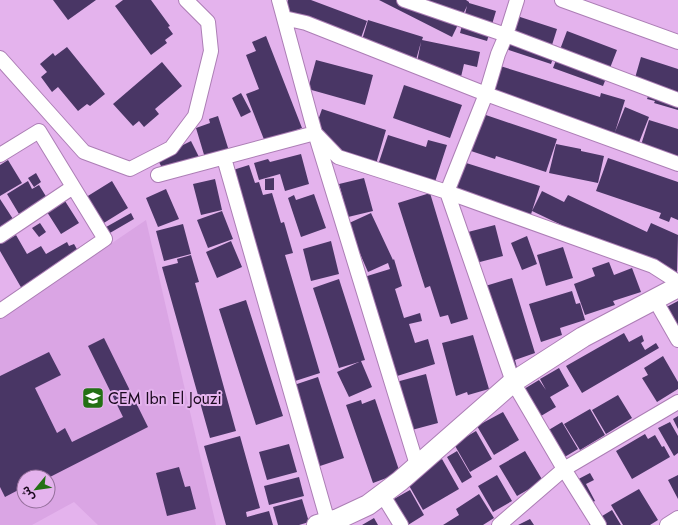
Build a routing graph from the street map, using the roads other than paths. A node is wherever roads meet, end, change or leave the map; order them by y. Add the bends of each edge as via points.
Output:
1 (186, 0) edge
2 (279, 0) edge
3 (404, 0) edge
4 (517, 0) edge
5 (562, 0) edge
6 (284, 18) junction
7 (506, 35) junction
8 (678, 42) edge
9 (0, 58) edge
10 (486, 94) junction
11 (678, 100) edge
12 (315, 133) junction
13 (0, 154) edge
14 (224, 158) junction
15 (678, 164) edge
16 (158, 175) dead end
17 (73, 187) junction
18 (447, 192) junction
19 (0, 236) edge
20 (678, 282) edge
21 (678, 287) edge
22 (654, 298) junction
23 (0, 311) edge
24 (678, 340) edge
25 (513, 382) junction
26 (678, 402) edge
27 (417, 465) junction
28 (564, 469) junction
29 (382, 494) junction
30 (678, 518) edge
31 (323, 524) edge
32 (401, 525) edge
33 (499, 525) edge
34 (599, 525) edge
35 (667, 525) edge

1 - 9 street via 208,22 211,51 195,116 171,148 130,169 84,152
2 - 6 street
3 - 7 street
4 - 7 street
5 - 8 street
6 - 10 street via 306,23
6 - 12 street
7 - 10 street
7 - 11 street
10 - 15 street
10 - 18 street
12 - 14 street
12 - 18 street via 338,157
12 - 27 street
13 - 17 street via 39,131
14 - 16 street
14 - 31 street
17 - 19 street
17 - 23 street via 105,240
18 - 20 street via 653,266
18 - 25 street
21 - 22 main road
22 - 24 street
22 - 25 main road via 583,337
25 - 27 main road
25 - 28 street
26 - 28 street
27 - 29 main road
28 - 33 street
28 - 34 street
29 - 31 main road via 338,520
29 - 32 street
30 - 35 street

